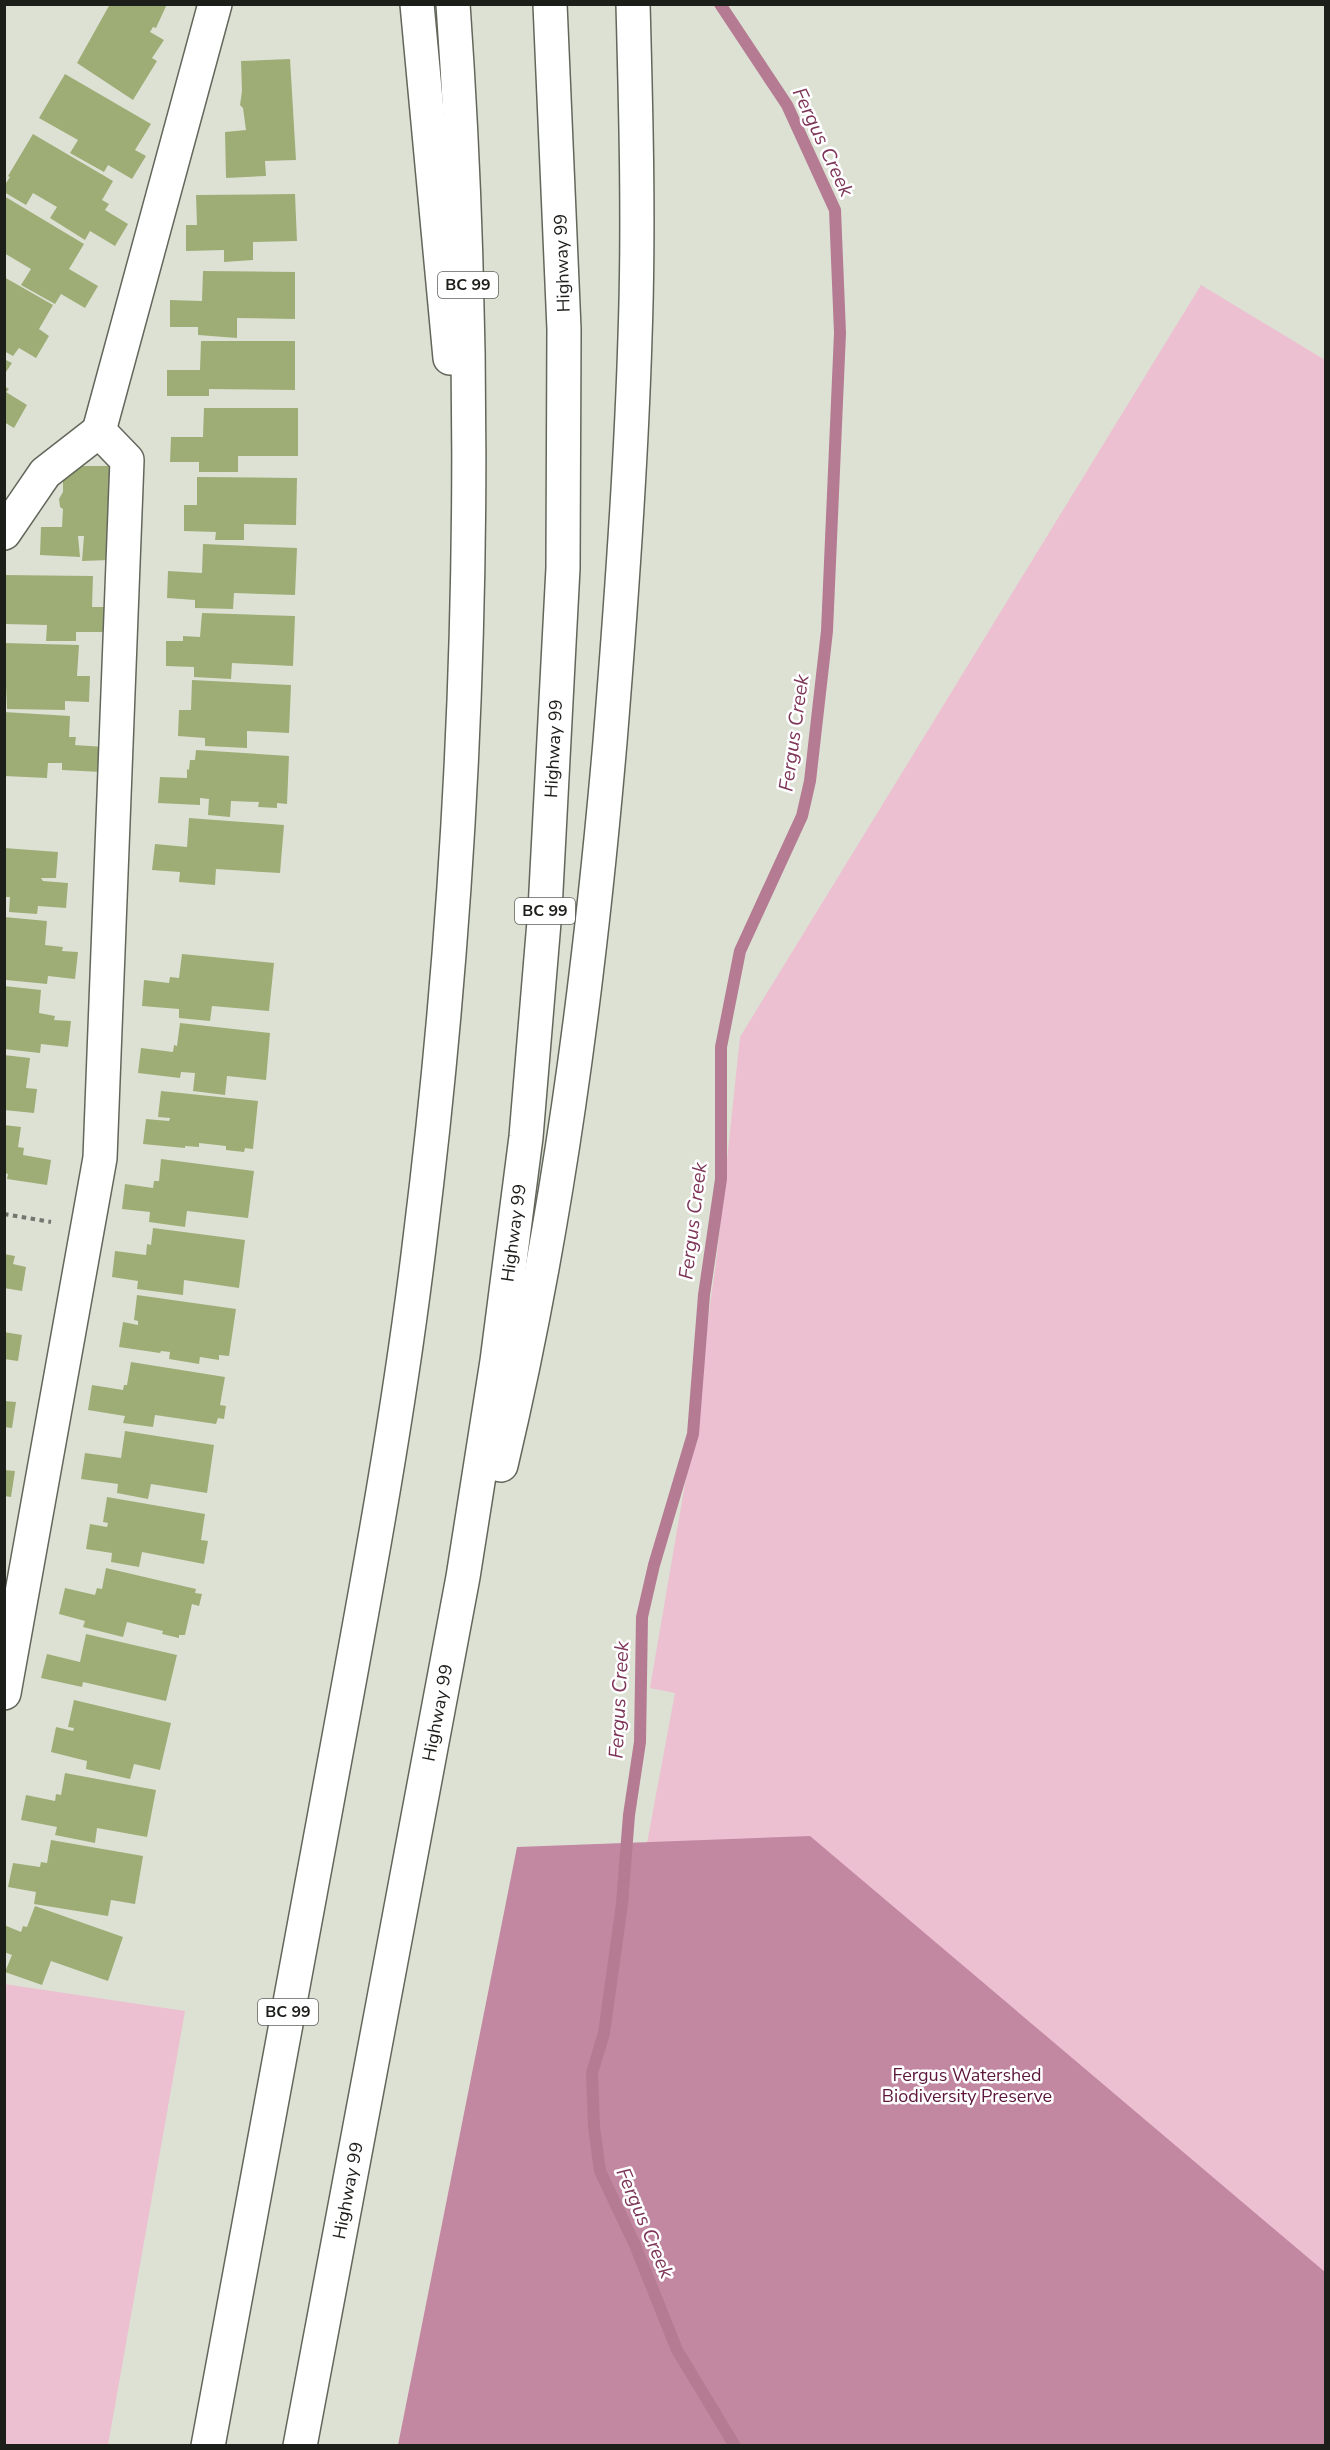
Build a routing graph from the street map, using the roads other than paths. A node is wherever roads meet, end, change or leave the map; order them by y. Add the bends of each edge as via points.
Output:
1 (215, 4) edge
2 (417, 4) edge
3 (453, 4) edge
4 (550, 4) edge
5 (633, 4) edge
6 (99, 431) junction
7 (4, 533) edge
8 (470, 565) junction
9 (4, 1693) edge
10 (420, 1808) junction
11 (208, 2445) edge
12 (300, 2445) edge

1 - 6 main road
2 - 8 main road
3 - 8 main road, BC 99 via 470,327
4 - 10 main road, Highway 99 / BC 99 via 560,190 565,444 546,910 524,1148 497,1361 463,1577
5 - 10 main road via 637,200 630,457 593,913 543,1272
6 - 7 main road via 45,473
6 - 9 main road via 128,460 100,1158
8 - 11 main road, BC 99 via 452,915 432,1138 407,1337 366,1589
10 - 12 main road, Highway 99 / BC 99

